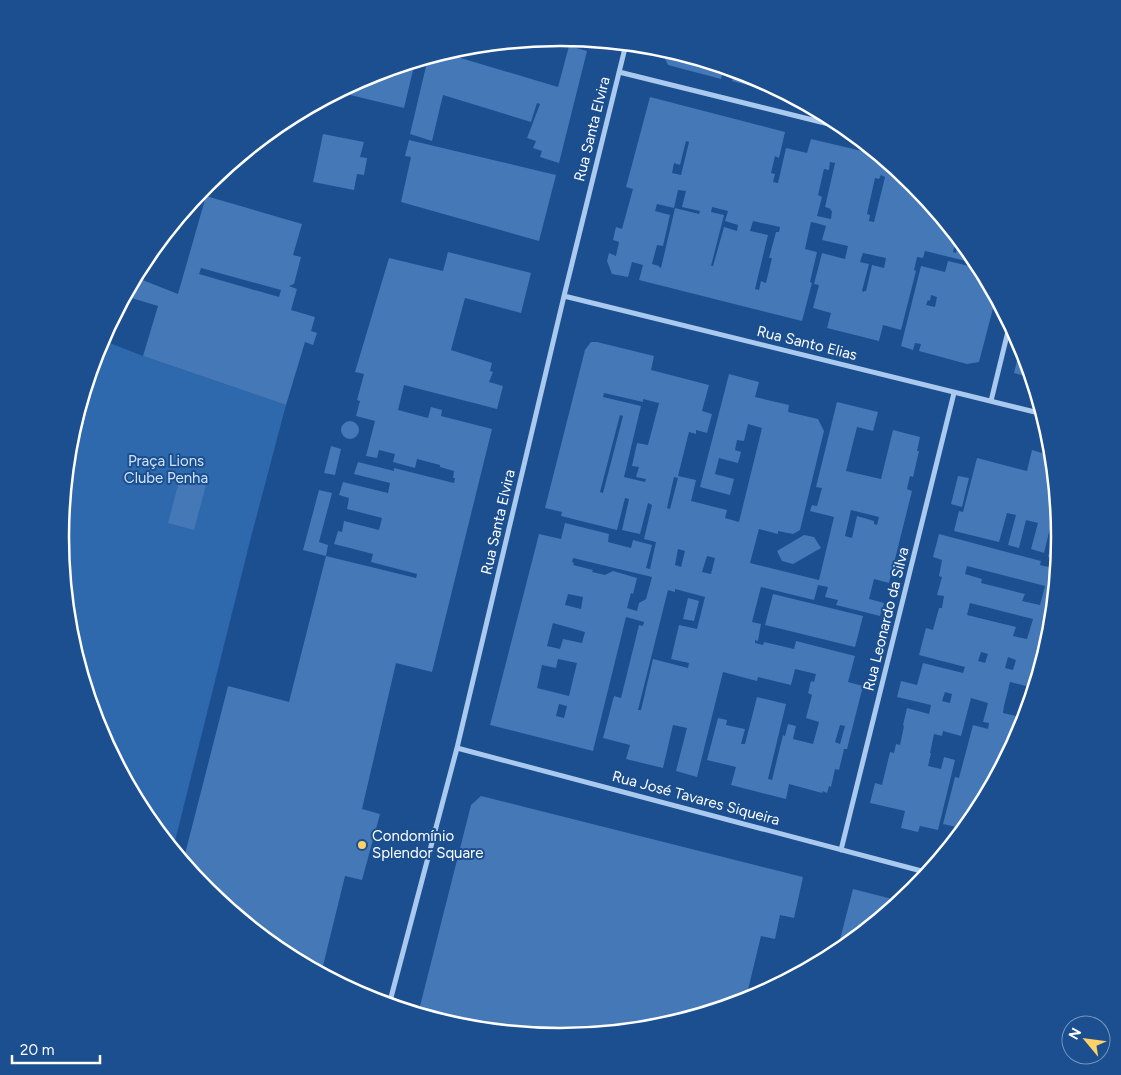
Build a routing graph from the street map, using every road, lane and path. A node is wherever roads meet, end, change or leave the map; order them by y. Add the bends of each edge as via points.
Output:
1 (625, 50) edge
2 (619, 72) junction
3 (823, 122) edge
4 (564, 296) junction
5 (1007, 334) edge
6 (954, 393) junction
7 (991, 401) junction
8 (1035, 412) edge
9 (457, 748) junction
10 (841, 850) junction
11 (921, 871) edge
12 (391, 998) edge

1 - 2 street, Rua Santa Elvira
2 - 3 street
2 - 4 street, Rua Santa Elvira
4 - 6 street, Rua Santo Elias
4 - 9 street, Rua Santa Elvira
5 - 7 street
6 - 7 street, Rua Santo Elias
6 - 10 street, Rua Leonardo da Silva
7 - 8 street, Rua Santo Elias
9 - 10 street, Rua José Tavares Siqueira
9 - 12 street, Rua Santa Elvira
10 - 11 street, Rua José Tavares Siqueira

